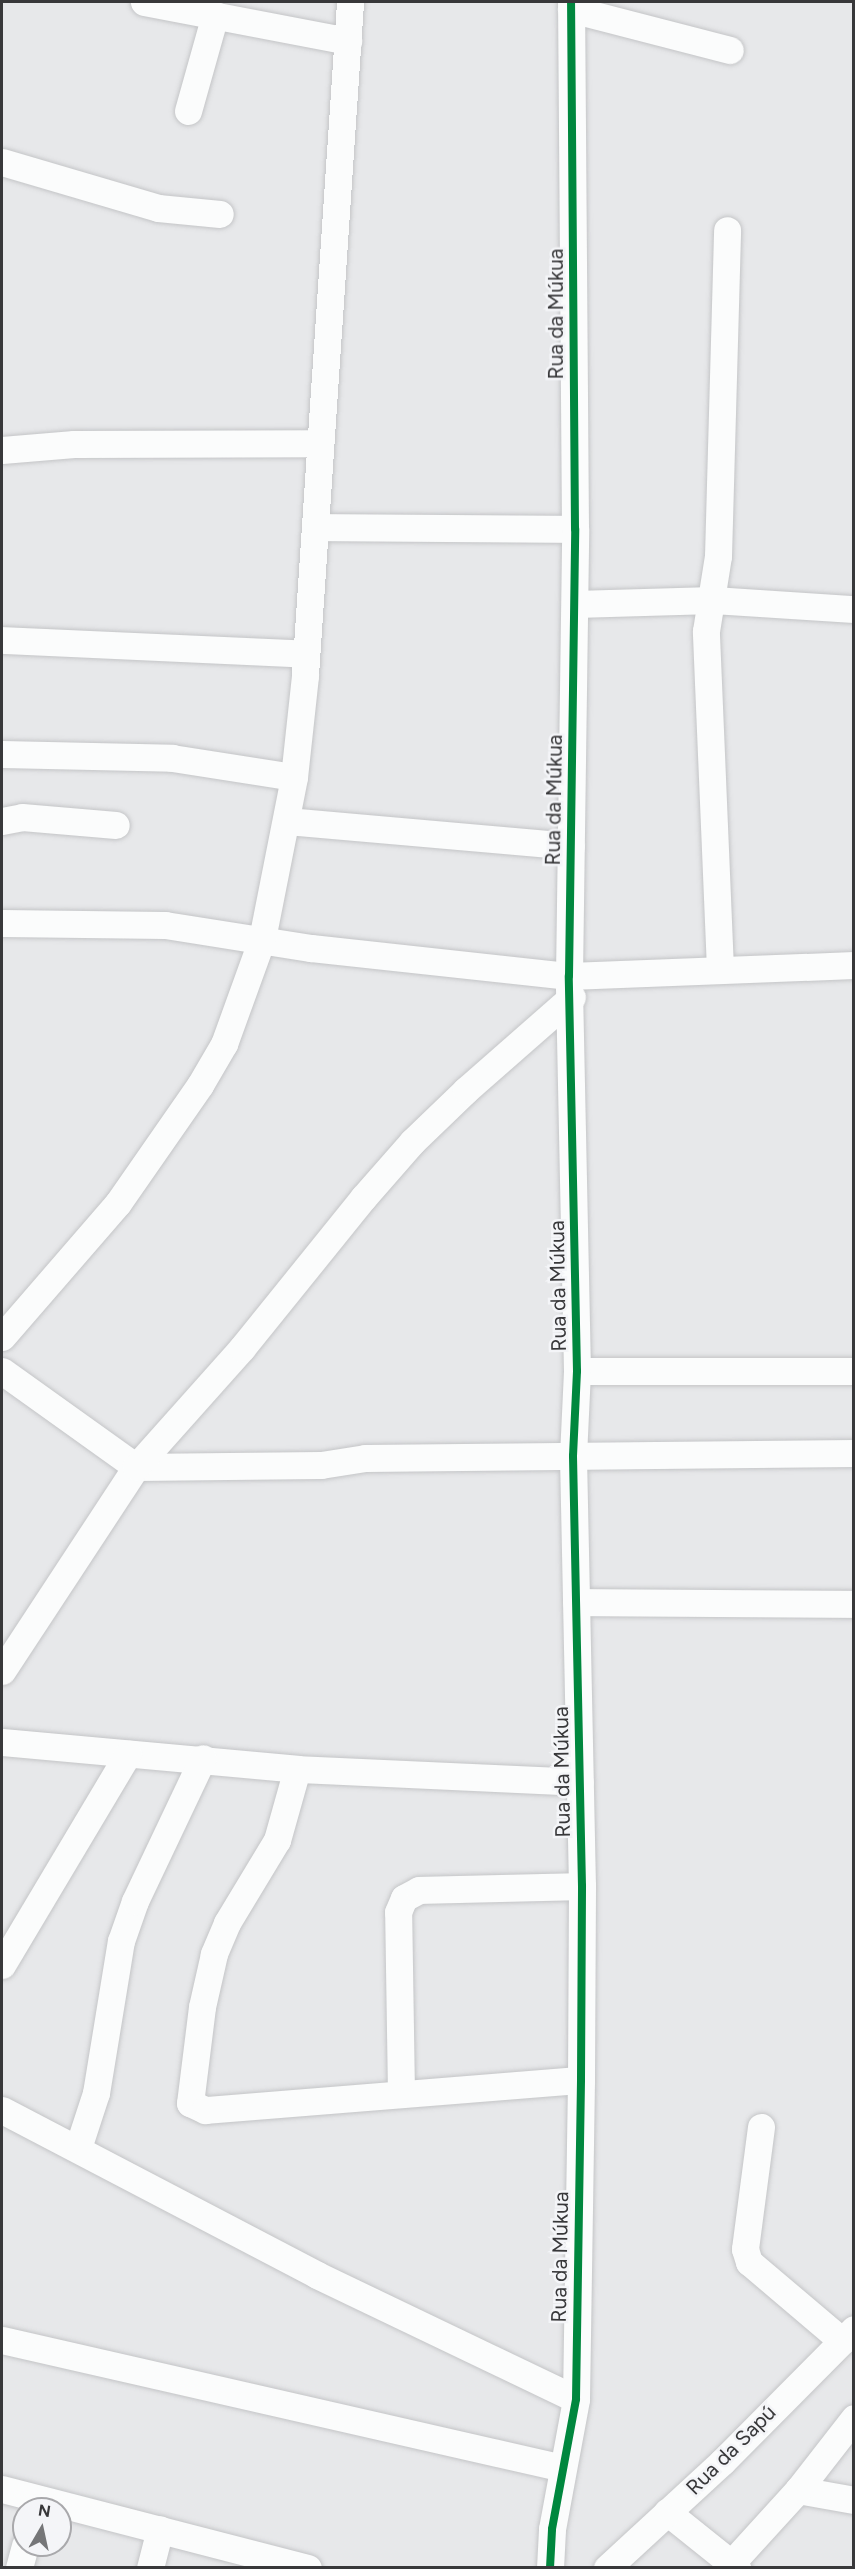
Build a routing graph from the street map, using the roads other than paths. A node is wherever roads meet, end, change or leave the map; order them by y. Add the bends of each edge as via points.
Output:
1 (144, 2) edge
2 (350, 2) edge
3 (571, 5) edge
4 (215, 15) junction
5 (348, 41) junction
6 (730, 51) dead end
7 (188, 111) dead end
8 (2, 162) edge
9 (220, 214) dead end
10 (727, 230) dead end
11 (321, 443) junction
12 (2, 450) edge
13 (318, 527) junction
14 (575, 530) junction
15 (713, 600) junction
16 (575, 604) junction
17 (854, 609) edge
18 (2, 640) edge
19 (305, 654) junction
20 (2, 754) edge
21 (294, 777) junction
22 (2, 821) edge
23 (286, 821) junction
24 (116, 825) dead end
25 (571, 846) junction
26 (2, 923) edge
27 (262, 939) junction
28 (854, 965) edge
29 (720, 969) junction
30 (571, 987) junction
31 (2, 1337) edge
32 (2, 1371) edge
33 (577, 1371) junction
34 (854, 1371) edge
35 (854, 1453) edge
36 (573, 1456) junction
37 (136, 1467) junction
38 (576, 1602) junction
39 (854, 1604) edge
40 (2, 1671) edge
41 (2, 1742) edge
42 (128, 1754) junction
43 (202, 1758) junction
44 (297, 1769) junction
45 (580, 1782) junction
46 (582, 1886) junction
47 (2, 1965) edge
48 (581, 2080) junction
49 (400, 2094) junction
50 (2, 2110) edge
51 (761, 2127) dead end
52 (78, 2148) junction
53 (848, 2335) edge
54 (2, 2340) edge
55 (576, 2399) junction
56 (854, 2418) edge
57 (563, 2468) junction
58 (2, 2489) edge
59 (798, 2490) junction
60 (21, 2497) edge
61 (854, 2500) edge
62 (72, 2511) edge
63 (667, 2512) junction
64 (160, 2529) junction
65 (292, 2565) edge
66 (732, 2567) edge
67 (150, 2568) edge
68 (550, 2568) edge
69 (607, 2568) edge

1 - 4 street
2 - 5 street
3 - 6 street
3 - 14 street, Rua da Múkua
4 - 5 street
4 - 7 street
5 - 11 street
8 - 9 street via 158,208
10 - 15 street via 718,556
11 - 12 street via 74,444
11 - 13 street
13 - 14 street
13 - 19 street
14 - 16 street, Rua da Múkua
15 - 16 street
15 - 17 street
15 - 29 street via 706,631
16 - 25 street, Rua da Múkua
18 - 19 street
19 - 21 street
20 - 21 street via 172,758
21 - 23 street
22 - 24 street via 22,817
23 - 25 street
23 - 27 street
25 - 30 street, Rua da Múkua
26 - 27 street via 165,926
27 - 30 street
27 - 31 street via 224,1044 200,1085 118,1203
28 - 29 street
29 - 30 street
30 - 33 street, Rua da Múkua
30 - 37 street via 412,1142 242,1348
32 - 37 street
33 - 34 street
33 - 36 street, Rua da Múkua
35 - 36 street
36 - 37 street via 365,1458 321,1465
36 - 38 street, Rua da Múkua
37 - 40 street
38 - 39 street
38 - 45 street, Rua da Múkua
41 - 42 street
42 - 43 street
42 - 47 street
43 - 44 street
43 - 52 street via 135,1901 122,1941 96,2093
44 - 45 street
44 - 49 street via 277,1840 227,1923 214,1954 190,2103 205,2110
45 - 46 street, Rua da Múkua
46 - 48 street, Rua da Múkua
46 - 49 street via 419,1890 404,1898 398,1912
48 - 49 street
48 - 55 street, Rua da Múkua
50 - 52 street
51 - 53 street via 745,2248 749,2262
52 - 55 street via 317,2275
53 - 63 street, Rua da Sapú
54 - 57 street
55 - 57 street, Rua da Múkua
56 - 59 street
57 - 68 street, Rua da Múkua via 552,2529
58 - 60 street
59 - 61 street
59 - 66 street
62 - 64 street
63 - 66 street
63 - 69 street, Rua da Sapú
64 - 65 street
64 - 67 street

